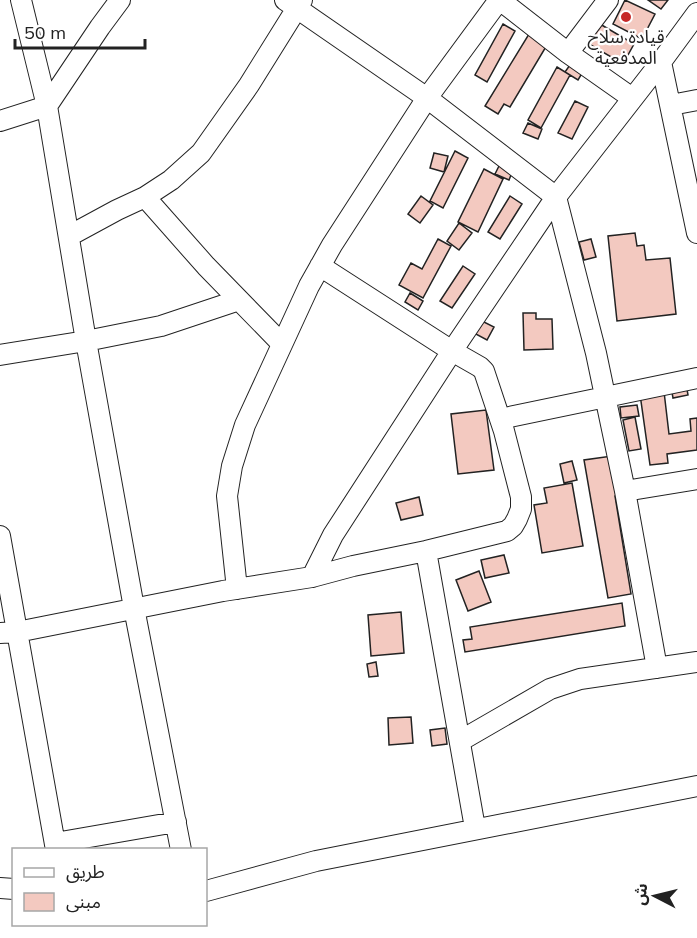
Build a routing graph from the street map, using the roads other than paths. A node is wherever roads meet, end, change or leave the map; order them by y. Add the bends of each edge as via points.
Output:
1 (21, 0) edge
2 (120, 0) edge
3 (499, 0) edge
4 (608, 0) edge
5 (294, 3) edge
6 (697, 13) edge
7 (568, 53) junction
8 (661, 62) junction
9 (427, 98) junction
10 (632, 98) junction
11 (697, 100) edge
12 (671, 105) junction
13 (47, 106) junction
14 (0, 121) edge
15 (145, 197) junction
16 (556, 197) junction
17 (697, 233) edge
18 (69, 236) junction
19 (320, 266) junction
20 (239, 300) junction
21 (86, 341) junction
22 (282, 344) junction
23 (452, 351) junction
24 (0, 355) edge
25 (697, 378) edge
26 (605, 397) junction
27 (500, 419) junction
28 (697, 480) edge
29 (625, 491) junction
30 (0, 536) edge
31 (426, 551) junction
32 (312, 577) junction
33 (237, 589) junction
34 (134, 608) junction
35 (9, 633) edge
36 (697, 662) edge
37 (657, 668) junction
38 (460, 741) junction
39 (697, 786) edge
40 (176, 822) junction
41 (475, 828) junction
42 (56, 846) edge
43 (181, 848) edge
44 (207, 891) edge

1 - 13 street
2 - 13 street
3 - 7 street
3 - 9 street
4 - 7 street
5 - 9 street
5 - 15 street via 249,85 201,153
6 - 8 street
7 - 10 street
8 - 10 street
8 - 12 street
9 - 16 street
9 - 19 street
10 - 16 street
11 - 12 street
12 - 17 street
13 - 14 street
13 - 18 street
15 - 18 street
15 - 20 street
16 - 23 street
16 - 26 street
18 - 21 street
19 - 22 street
19 - 23 street
20 - 21 street via 161,326
20 - 22 street
21 - 24 street
21 - 34 street
22 - 33 street via 245,425 227,496
23 - 27 street via 484,371
23 - 32 street via 333,535
25 - 26 street
26 - 27 street
26 - 29 street
27 - 31 street via 521,497 518,519 507,531
28 - 29 street
29 - 37 street
30 - 35 street
31 - 32 street
31 - 38 street
32 - 33 street
33 - 34 street
34 - 35 street
34 - 40 street
35 - 42 street
36 - 37 street
37 - 38 street via 580,679 550,689
38 - 41 street
39 - 41 street
40 - 42 street
40 - 43 street
41 - 44 street via 316,861

